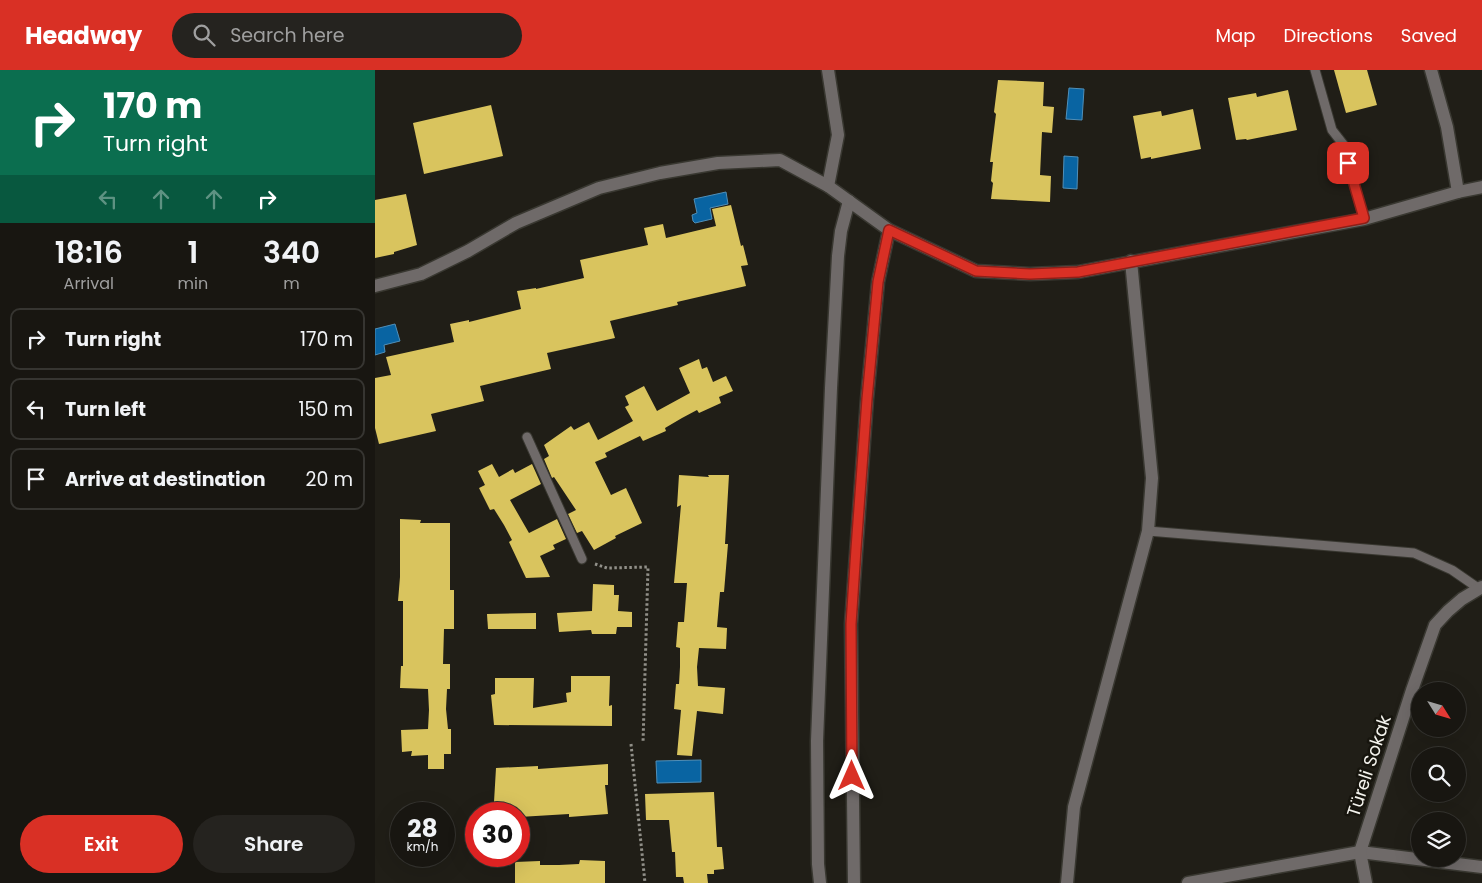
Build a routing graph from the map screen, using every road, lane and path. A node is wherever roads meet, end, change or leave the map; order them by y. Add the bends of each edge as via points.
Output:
1 (828, 70) edge
2 (1315, 70) edge
3 (1431, 70) edge
4 (828, 186) junction
5 (1482, 187) edge
6 (1458, 192) junction
7 (849, 201) junction
8 (1364, 218) junction
9 (889, 230) junction
10 (1131, 261) junction
11 (375, 286) edge
12 (527, 437) dead end
13 (1148, 531) junction
14 (583, 559) joint
15 (1480, 587) edge
16 (643, 743) dead end
17 (631, 744) dead end
18 (1360, 852) junction
19 (1482, 867) edge
20 (645, 883) edge
21 (820, 883) edge
22 (854, 883) edge
23 (1067, 883) edge
24 (1188, 883) edge
25 (1366, 883) edge

1 - 4 street via 838,135
2 - 8 lane via 1332,130 1343,144
3 - 6 street via 1447,128
4 - 7 street
4 - 11 street via 780,160 717,162 660,173 599,188 516,223 421,274
5 - 6 street
6 - 8 street
7 - 9 street
7 - 21 street via 838,256 831,388 817,741
8 - 10 street
9 - 10 street via 976,271 1078,272
9 - 22 street via 878,282 851,624
10 - 13 street via 1152,478
12 - 14 lane
13 - 15 lane via 1414,553
13 - 23 street via 1074,806
14 - 16 path via 607,568 648,567
15 - 18 street, Türeli Sokak via 1455,604 1435,625
17 - 20 path
18 - 19 street
18 - 24 street
18 - 25 street

